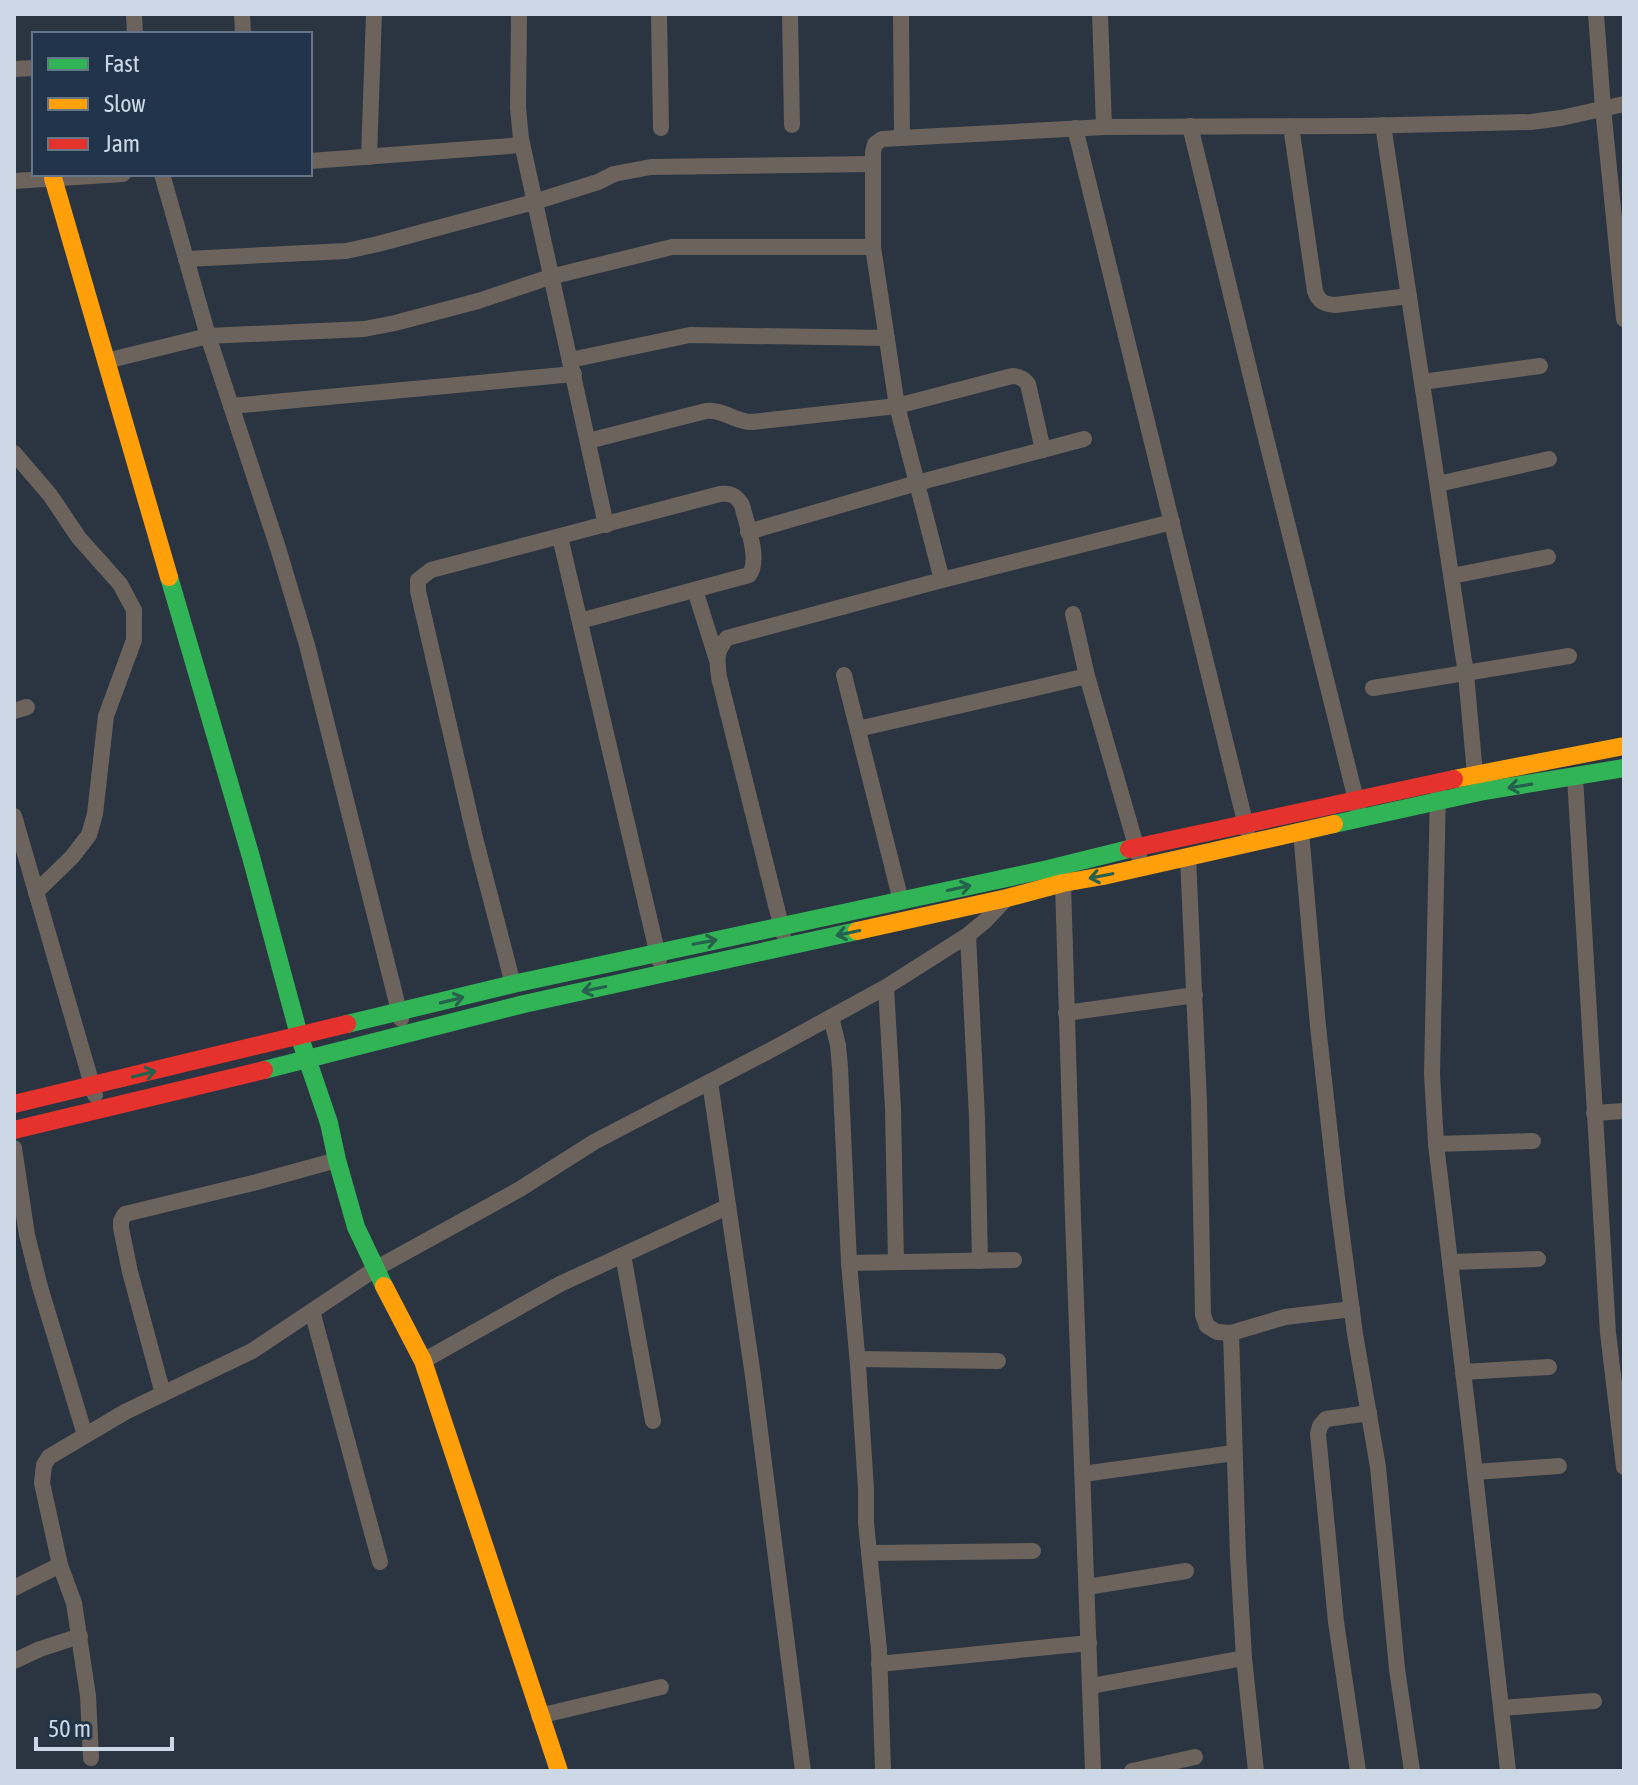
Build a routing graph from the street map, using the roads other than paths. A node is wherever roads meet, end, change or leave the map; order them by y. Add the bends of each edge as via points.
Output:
1 (374, 14) edge
2 (519, 14) edge
3 (659, 14) edge
4 (790, 14) edge
5 (901, 14) edge
6 (1100, 14) edge
7 (1596, 14) edge
8 (1624, 104) edge
9 (1603, 108) junction
10 (792, 125) dead end
11 (1383, 125) junction
12 (1190, 126) junction
13 (1291, 126) junction
14 (1104, 127) junction
15 (661, 128) dead end
16 (1075, 128) junction
17 (902, 137) junction
18 (522, 145) junction
19 (369, 157) junction
20 (312, 161) edge
21 (873, 164) junction
22 (88, 176) edge
23 (163, 176) edge
24 (53, 178) junction
25 (14, 181) edge
26 (534, 202) junction
27 (873, 247) junction
28 (186, 259) junction
29 (550, 277) junction
30 (1409, 296) junction
31 (1624, 319) edge
32 (208, 336) junction
33 (887, 338) junction
34 (106, 361) junction
35 (1540, 366) dead end
36 (572, 367) junction
37 (1422, 382) junction
38 (231, 406) junction
39 (897, 406) junction
40 (1084, 439) dead end
41 (588, 441) junction
42 (1043, 450) junction
43 (14, 453) edge
44 (1549, 459) dead end
45 (917, 483) junction
46 (1438, 484) junction
47 (1172, 522) junction
48 (606, 525) junction
49 (748, 532) junction
50 (560, 537) junction
51 (1548, 557) dead end
52 (1452, 576) junction
53 (942, 580) junction
54 (695, 590) junction
55 (1073, 614) dead end
56 (580, 621) junction
57 (1569, 656) dead end
58 (717, 660) junction
59 (1466, 674) junction
60 (844, 675) dead end
61 (1087, 676) junction
62 (1373, 688) dead end
63 (858, 729) junction
64 (1624, 746) edge
65 (1624, 768) edge
66 (1475, 774) junction
67 (1575, 777) junction
68 (1438, 782) junction
69 (1356, 799) junction
70 (1438, 802) junction
71 (14, 816) edge
72 (1361, 818) junction
73 (1245, 823) junction
74 (1301, 832) junction
75 (1250, 843) junction
76 (1136, 847) junction
77 (1188, 857) junction
78 (1142, 867) junction
79 (1019, 876) junction
80 (1063, 883) junction
81 (36, 892) junction
82 (1007, 898) junction
83 (901, 901) junction
84 (782, 927) junction
85 (968, 935) junction
86 (787, 946) junction
87 (657, 952) junction
88 (662, 974) junction
89 (513, 984) junction
90 (886, 987) junction
91 (1195, 995) junction
92 (399, 1011) junction
93 (1066, 1013) junction
94 (831, 1017) junction
95 (403, 1034) junction
96 (299, 1035) junction
97 (308, 1059) junction
98 (710, 1082) junction
99 (92, 1087) junction
100 (14, 1104) edge
101 (99, 1109) junction
102 (1624, 1111) edge
103 (1594, 1113) junction
104 (14, 1130) edge
105 (1533, 1141) dead end
106 (1436, 1144) junction
107 (14, 1148) edge
108 (337, 1160) junction
109 (727, 1207) junction
110 (623, 1255) junction
111 (1538, 1259) dead end
112 (1014, 1260) dead end
113 (980, 1261) junction
114 (896, 1262) junction
115 (1450, 1262) junction
116 (849, 1263) junction
117 (375, 1269) junction
118 (1352, 1309) junction
119 (312, 1311) junction
120 (1231, 1333) junction
121 (858, 1359) junction
122 (423, 1361) junction
123 (998, 1361) dead end
124 (1549, 1367) dead end
125 (1463, 1372) junction
126 (163, 1394) junction
127 (1369, 1413) junction
128 (653, 1421) dead end
129 (85, 1435) junction
130 (1234, 1453) junction
131 (1559, 1466) dead end
132 (1624, 1467) edge
133 (1475, 1472) junction
134 (1083, 1474) junction
135 (1033, 1551) dead end
136 (869, 1553) junction
137 (380, 1562) dead end
138 (60, 1565) junction
139 (1186, 1571) dead end
140 (1087, 1587) junction
141 (14, 1588) edge
142 (80, 1636) junction
143 (1089, 1643) junction
144 (1244, 1658) junction
145 (14, 1661) edge
146 (879, 1664) junction
147 (1091, 1686) junction
148 (661, 1687) dead end
149 (1594, 1701) dead end
150 (1501, 1708) junction
151 (539, 1716) junction
152 (1195, 1757) dead end
153 (91, 1758) dead end
154 (559, 1771) edge
155 (803, 1771) edge
156 (883, 1771) edge
157 (1093, 1771) edge
158 (1132, 1771) edge
159 (1256, 1771) edge
160 (1358, 1771) edge
161 (1412, 1771) edge
162 (1508, 1771) edge

1 - 19 street
2 - 18 street
3 - 15 street
4 - 10 street
5 - 17 street
6 - 14 street
7 - 9 street
8 - 9 street
9 - 11 street via 1531,122
9 - 31 street
11 - 13 street
11 - 30 street
12 - 13 street
12 - 14 street
12 - 69 street
13 - 30 street via 1318,300 1335,305
14 - 16 street
16 - 17 street
16 - 47 street
17 - 21 street via 875,144
18 - 19 street
18 - 26 street
19 - 20 street
21 - 26 street via 651,167
21 - 27 street
22 - 24 street
23 - 28 street
24 - 25 street
24 - 34 main road
26 - 28 street via 346,251
26 - 29 street
27 - 29 street via 672,247
27 - 33 street
28 - 32 street
29 - 32 street via 364,329
29 - 36 street
30 - 37 street
32 - 34 street
32 - 38 street
33 - 36 street via 690,335
33 - 39 street
34 - 96 main road
35 - 37 street
36 - 38 street
36 - 41 street
37 - 46 street
38 - 92 street via 307,645
39 - 41 street via 752,422 714,410
39 - 42 street via 1018,376 1028,384
39 - 45 street
40 - 42 street
41 - 48 street
42 - 45 street
43 - 81 street via 120,584 134,610 134,640 106,716 89,835
44 - 46 street
45 - 49 street
45 - 53 street
46 - 52 street
47 - 53 street
47 - 73 street
48 - 49 street via 729,493 742,505
48 - 50 street
49 - 54 street via 755,559 749,575
50 - 56 street
50 - 89 street via 431,570 418,580
51 - 52 street
52 - 59 street
53 - 58 street via 727,638
54 - 56 street
54 - 58 street
55 - 61 street
56 - 87 street
57 - 59 street
58 - 84 street
59 - 62 street
59 - 66 street
60 - 63 street
61 - 63 street
61 - 76 street
63 - 83 street
64 - 66 main road
65 - 67 main road
66 - 68 main road
67 -> 70 main road
67 - 103 street
68 - 69 main road
68 - 70 street
69 - 72 street
69 - 73 main road
70 - 72 main road
70 - 106 street via 1432,1074
71 - 81 street
72 - 74 main road
73 - 75 street
73 - 76 main road
74 - 75 main road
74 - 118 street
75 - 77 main road
76 - 78 street
76 - 79 main road
77 - 78 main road
77 - 91 street
78 -> 80 main road
79 - 82 street
83 -> 79 main road
80 - 82 main road
80 - 93 street
81 - 99 street
82 - 85 street
82 -> 86 main road
83 - 84 main road
84 - 86 street
87 -> 84 main road
85 - 90 street
85 - 113 street
86 - 88 main road
87 - 88 street
87 - 89 main road
88 -> 95 main road
92 -> 89 main road
90 - 94 street
90 - 114 street
91 - 93 street
91 - 120 street via 1203,1315 1207,1326
92 - 95 street
92 - 96 main road
93 - 134 street
94 - 98 street
94 - 116 street via 840,1067
95 - 97 main road
96 - 97 main road
99 -> 96 main road
97 - 101 main road
97 - 108 main road
98 - 109 street
98 - 117 street via 594,1142
99 - 100 main road
99 - 101 street
101 - 104 main road
102 - 103 street
103 - 132 street via 1608,1333
105 - 106 street
106 - 115 street
107 - 129 street via 27,1235
108 - 117 main road via 356,1227
108 - 126 street via 125,1214 121,1228 130,1272
109 - 110 street
109 - 155 street
110 - 122 street
110 - 128 street
111 - 115 street
112 - 113 street
113 - 114 street
114 - 116 street
115 - 125 street
116 - 121 street
117 - 119 street
117 - 122 main road
118 - 120 street via 1285,1317
118 - 127 street
119 - 126 street via 252,1351
119 - 137 street
120 - 130 street
121 - 123 street
121 - 136 street
122 - 151 main road
124 - 125 street
125 - 133 street
126 - 129 street
127 - 160 street via 1326,1419 1318,1434 1336,1622
127 - 161 street
129 - 138 street via 49,1457 42,1474
130 - 134 street
130 - 144 street
131 - 133 street
133 - 150 street
134 - 140 street
135 - 136 street
136 - 146 street
138 - 141 street
138 - 142 street
139 - 140 street
140 - 143 street
142 - 145 street
142 - 153 street
143 - 146 street
143 - 147 street
144 - 147 street
144 - 159 street
146 - 156 street
147 - 157 street
148 - 151 street
149 - 150 street
150 - 162 street
151 - 154 main road
152 - 158 street

